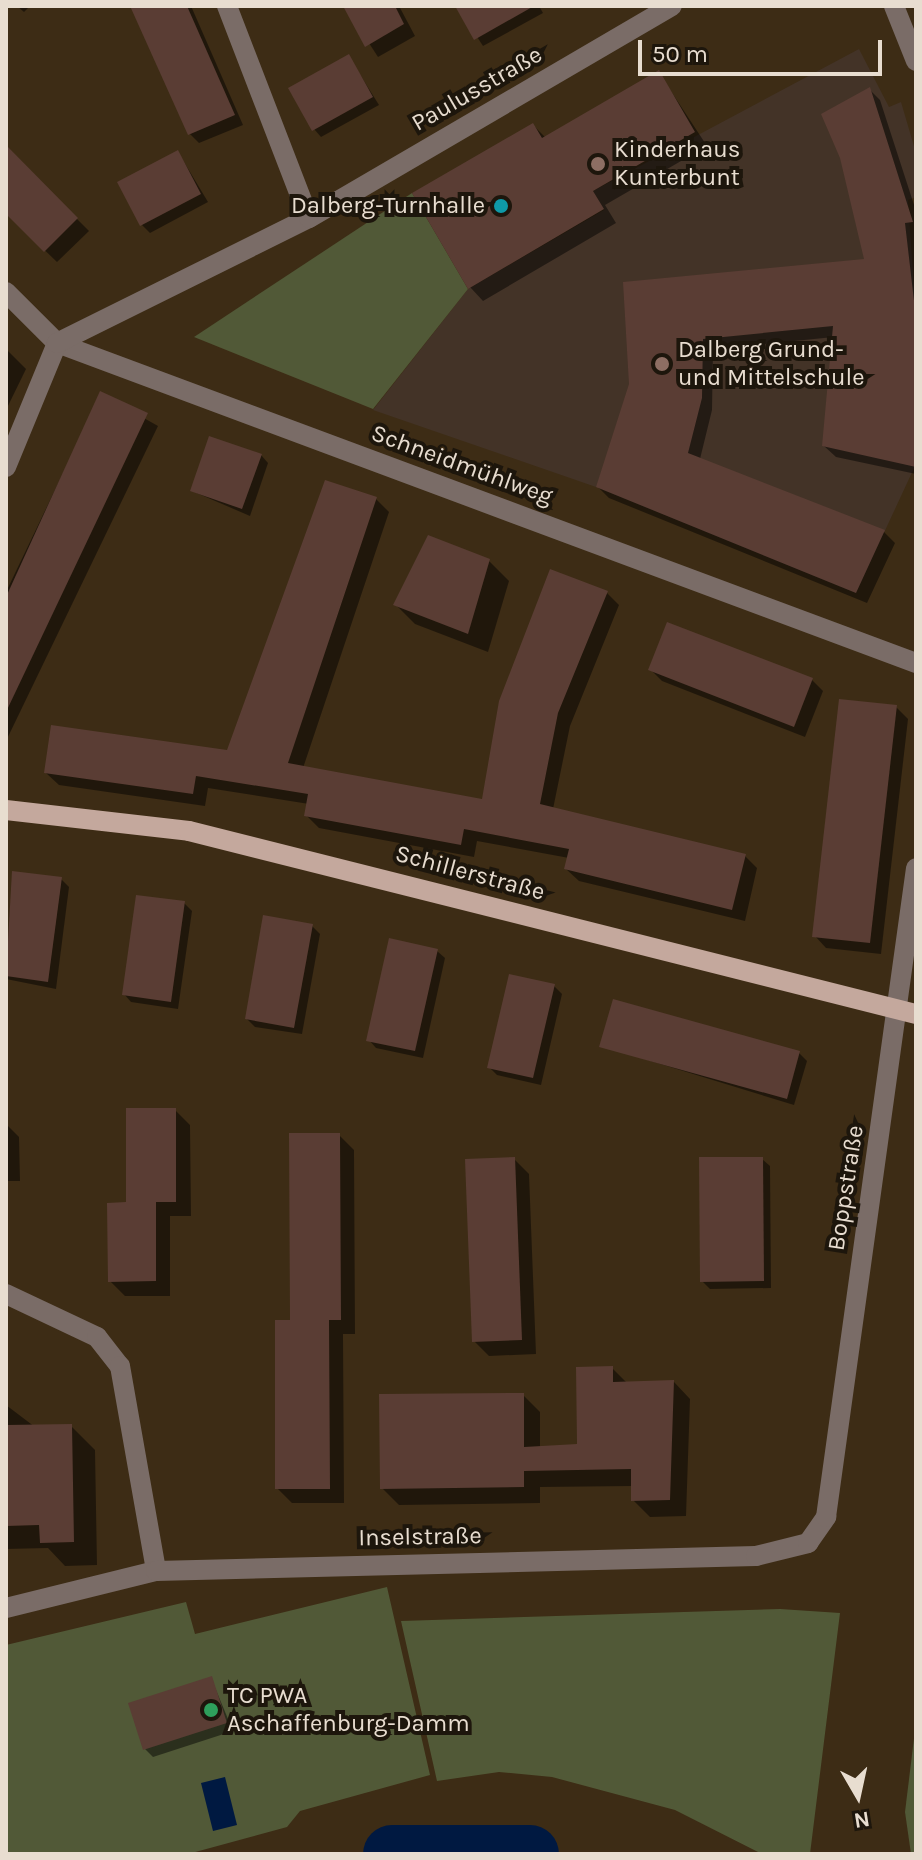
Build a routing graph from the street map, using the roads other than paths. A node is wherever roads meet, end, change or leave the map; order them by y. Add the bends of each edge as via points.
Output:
1 (227, 6) edge
2 (672, 6) edge
3 (894, 6) edge
4 (916, 61) edge
5 (309, 218) junction
6 (6, 292) edge
7 (57, 343) junction
8 (6, 467) edge
9 (916, 663) edge
10 (6, 810) edge
11 (916, 868) edge
12 (909, 1011) edge
13 (6, 1294) edge
14 (826, 1517) joint
15 (156, 1571) junction
16 (6, 1608) edge

1 - 5 street
2 - 5 street, Paulusstraße
3 - 4 street
5 - 7 street, Paulusstraße
6 - 7 street, Schneidmühlweg
7 - 8 street
7 - 9 street, Schneidmühlweg
10 - 12 main road, Schillerstraße via 189,831
11 - 12 street, Boppstraße
12 - 14 street, Boppstraße
13 - 15 street via 97,1337 120,1366
14 - 15 street, Inselstraße via 808,1543 756,1556
15 - 16 street, Inselstraße

